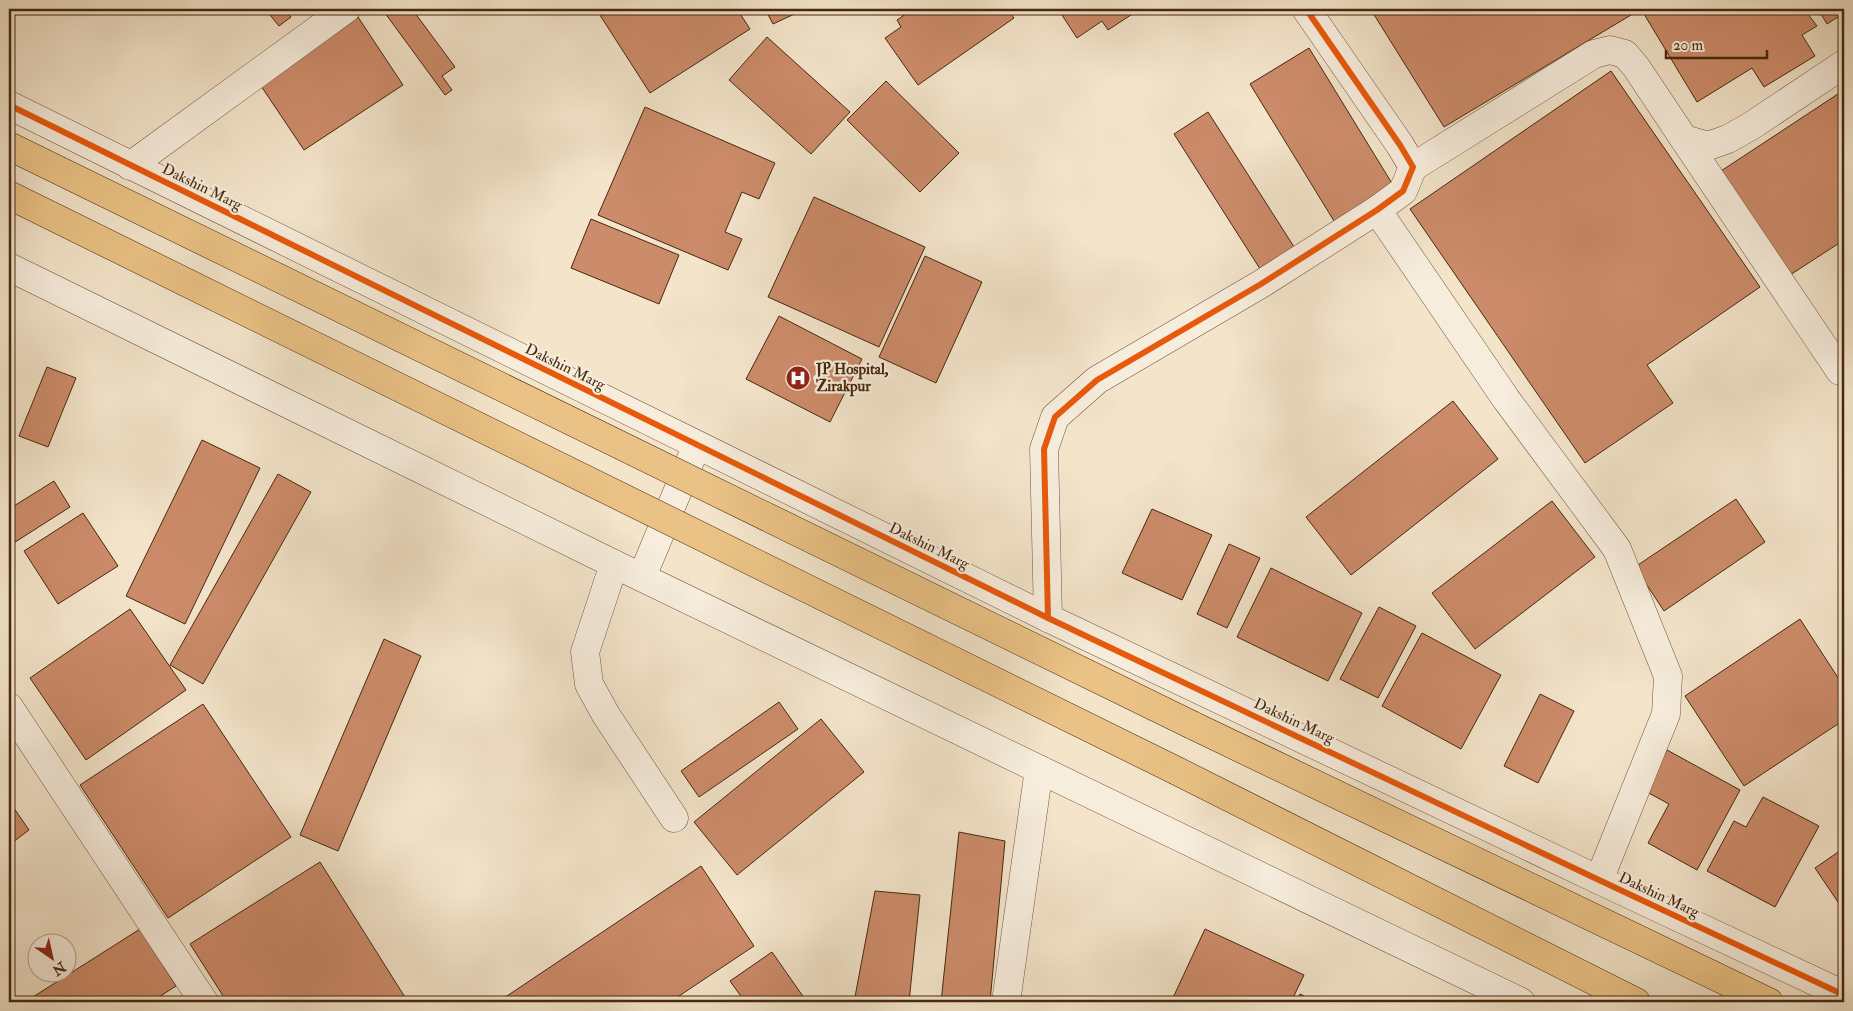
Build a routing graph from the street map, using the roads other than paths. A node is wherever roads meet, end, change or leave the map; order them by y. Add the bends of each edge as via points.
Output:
1 (346, 9) edge
2 (1306, 9) edge
3 (1844, 64) edge
4 (9, 105) edge
5 (1684, 139) junction
6 (9, 146) edge
7 (130, 166) junction
8 (1413, 167) junction
9 (9, 195) edge
10 (1377, 210) junction
11 (9, 267) edge
12 (1840, 371) dead end
13 (696, 446) junction
14 (614, 564) junction
15 (642, 577) junction
16 (1048, 618) junction
17 (9, 707) edge
18 (1039, 769) junction
19 (674, 818) dead end
20 (1599, 880) junction
21 (1844, 994) edge
22 (204, 1002) edge
23 (1006, 1002) edge
24 (1521, 1002) edge
25 (1636, 1002) edge
26 (1768, 1002) edge

1 - 7 street
2 - 8 street
3 - 5 street via 1728,139 1708,146
4 - 7 street, Dakshin Marg
5 - 8 street via 1626,54 1610,50 1594,54
5 - 12 street
6 - 26 highway, bridge via 1192,726
7 - 13 street, Dakshin Marg
8 - 10 street via 1404,191
9 - 25 highway, bridge via 1177,771
10 - 16 street via 1261,284 1098,380 1055,417 1044,448
10 - 20 street via 1506,399 1617,549 1668,676 1666,714
11 - 14 street
13 - 15 street
13 - 16 street, Dakshin Marg
14 - 15 street
14 - 19 street via 585,652 589,684
15 - 18 street
16 - 20 street, Dakshin Marg
17 - 22 street
18 - 23 street
18 - 24 street
20 - 21 street, Dakshin Marg

